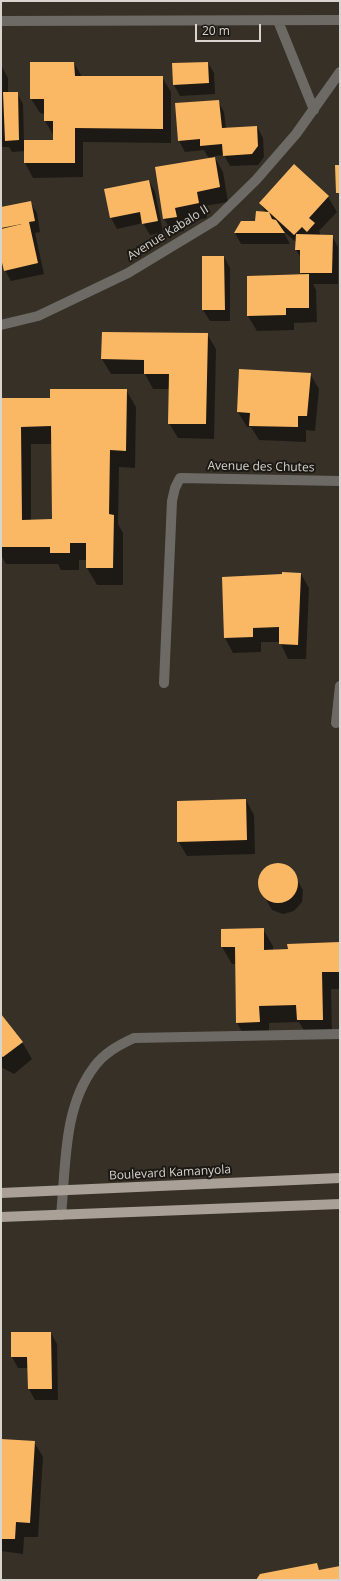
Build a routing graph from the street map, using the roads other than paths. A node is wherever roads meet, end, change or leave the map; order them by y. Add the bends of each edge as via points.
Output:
1 (278, 20) junction
2 (340, 20) edge
3 (1, 21) edge
4 (340, 72) edge
5 (314, 110) junction
6 (1, 325) edge
7 (340, 481) edge
8 (164, 683) dead end
9 (340, 686) edge
10 (336, 723) dead end
11 (340, 1034) edge
12 (340, 1178) edge
13 (64, 1190) junction
14 (1, 1193) edge
15 (340, 1204) edge
16 (61, 1215) junction
17 (1, 1217) edge

1 - 2 street
1 - 3 street
1 - 5 street
4 - 5 street, Avenue Kabalo II
5 - 6 street, Avenue Kabalo II via 256,180 214,221 128,273 38,316
7 - 8 street, Avenue des Chutes via 180,478 172,501
9 - 10 street
11 - 13 street via 134,1038 115,1048 94,1066 79,1090 70,1122
12 - 13 main road, Boulevard Kamanyola
13 - 14 main road, Boulevard Kamanyola
13 - 16 street
15 - 16 main road
16 - 17 main road

